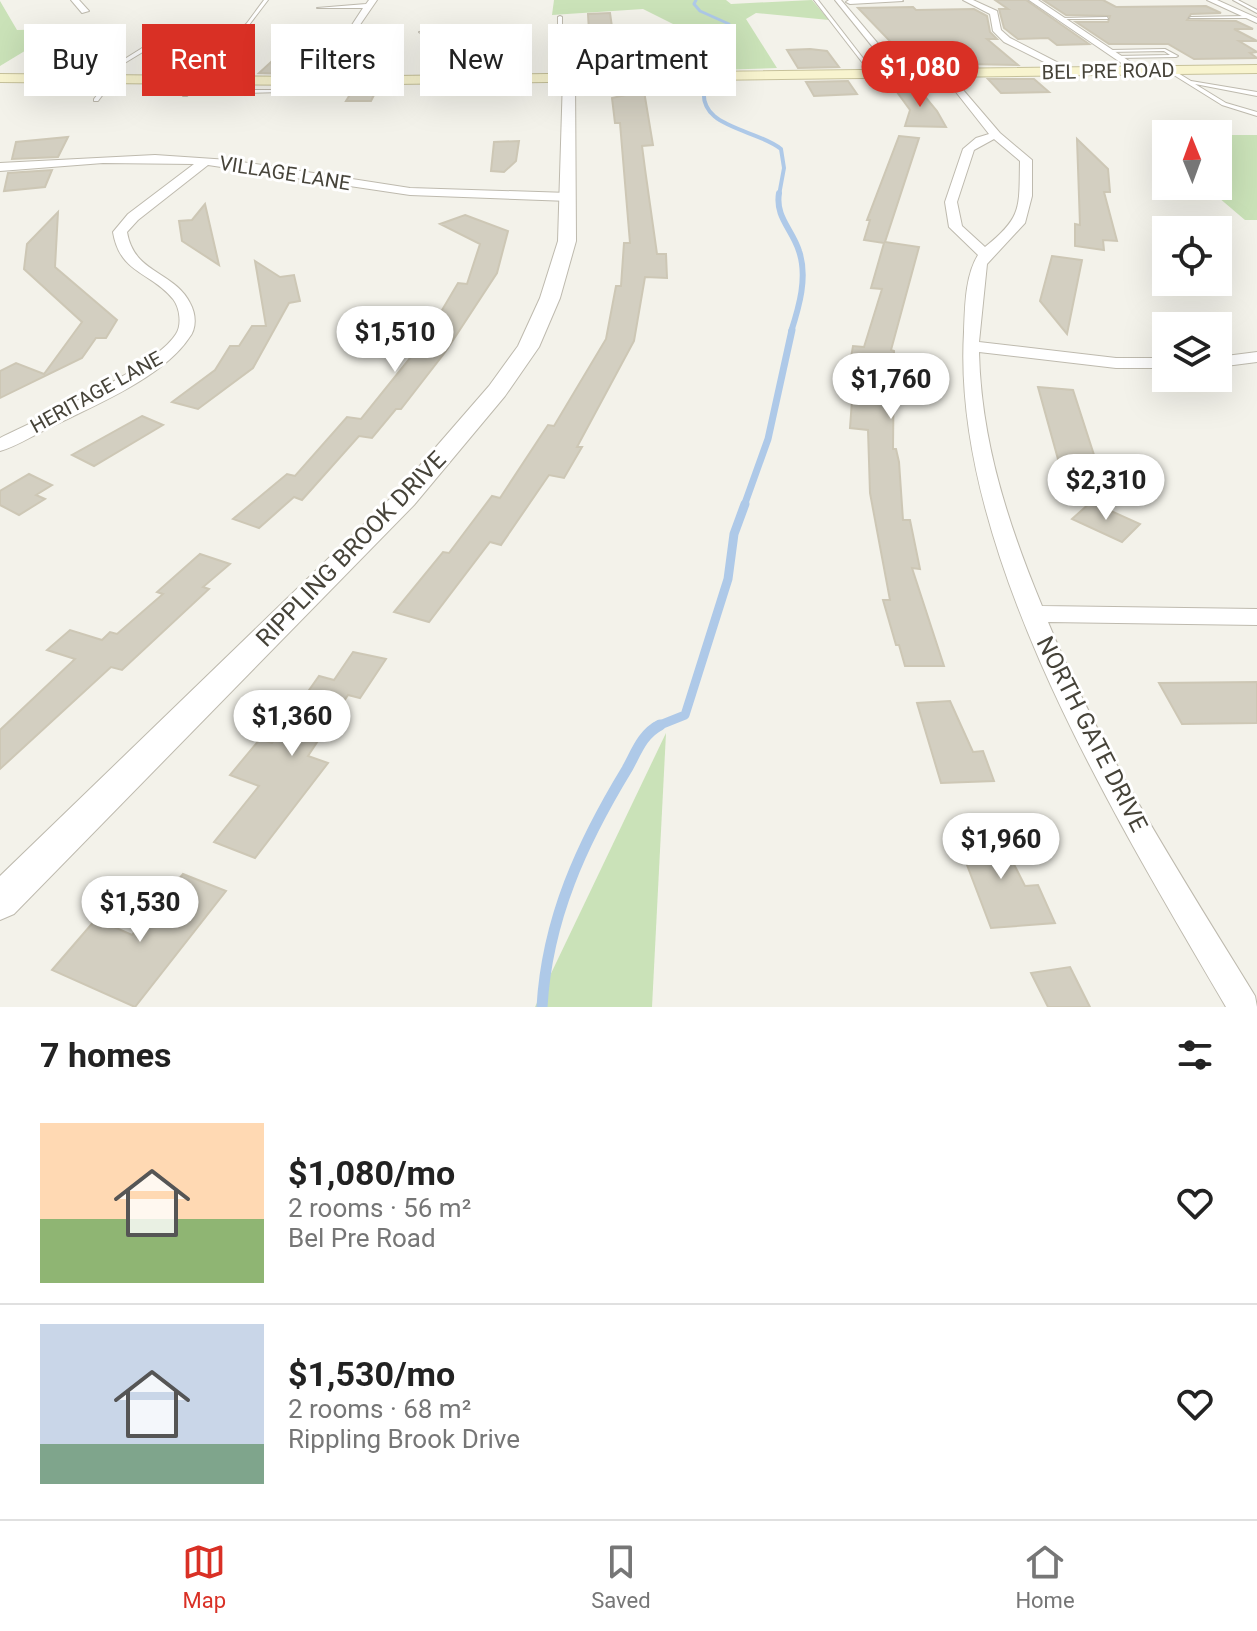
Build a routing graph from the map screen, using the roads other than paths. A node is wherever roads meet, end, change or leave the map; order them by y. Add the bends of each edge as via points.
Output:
1 (75, 0) edge
2 (266, 0) edge
3 (816, 0) edge
4 (967, 0) edge
5 (1033, 0) edge
6 (1211, 0) edge
7 (1235, 0) edge
8 (835, 1) edge
9 (850, 1) edge
10 (899, 1) edge
11 (369, 3) edge
12 (321, 8) dead end
13 (85, 11) dead end
14 (1257, 12) edge
15 (560, 17) dead end
16 (1107, 18) dead end
17 (1191, 18) dead end
18 (1061, 19) junction
19 (1252, 19) edge
20 (248, 24) edge
21 (355, 24) edge
22 (560, 24) edge
23 (1109, 51) junction
24 (1118, 57) junction
25 (1257, 69) edge
26 (1139, 71) junction
27 (1171, 71) junction
28 (1071, 72) junction
29 (946, 73) junction
30 (874, 74) junction
31 (899, 74) junction
32 (736, 76) edge
33 (0, 78) edge
34 (24, 79) edge
35 (1187, 81) junction
36 (1237, 90) junction
37 (1209, 94) junction
38 (1257, 94) edge
39 (99, 96) edge
40 (569, 96) edge
41 (96, 100) dead end
42 (1257, 114) edge
43 (996, 135) junction
44 (205, 161) junction
45 (0, 167) edge
46 (569, 197) junction
47 (986, 255) junction
48 (970, 346) junction
49 (1257, 357) edge
50 (1232, 360) edge
51 (1152, 363) edge
52 (0, 445) edge
53 (1033, 614) junction
54 (1257, 617) edge
55 (0, 902) edge
56 (1244, 1007) edge

1 - 13 street
2 - 20 lane
3 - 30 lane
4 - 28 street via 994,13 997,31 1007,40
5 - 18 street
6 - 19 street
7 - 14 lane
8 - 9 street
8 - 31 street
9 - 10 street
11 - 12 street
11 - 21 street
15 - 22 lane
16 - 18 lane
17 - 19 lane
18 - 23 street
23 - 24 street
23 - 24 lane via 1165,50 1176,56
24 - 26 street
25 - 27 main road, BEL PRE ROAD
26 - 27 main road, BEL PRE ROAD
26 - 28 main road, BEL PRE ROAD
27 - 35 lane
28 - 29 main road, BEL PRE ROAD
29 - 31 main road, BEL PRE ROAD
29 - 43 street
30 - 31 main road, BEL PRE ROAD
30 - 32 main road, BEL PRE ROAD
33 - 34 main road, BEL PRE ROAD
35 - 36 lane
35 - 37 lane
36 - 37 lane
36 - 38 lane
37 - 42 lane via 1232,108
39 - 41 lane
40 - 46 street, RIPPLING BROOK DRIVE
43 - 47 street via 1026,160 1023,217
43 - 47 street via 969,149 951,202 956,227
44 - 45 street, VILLAGE LANE via 116,159
44 - 46 street, VILLAGE LANE via 439,195
44 - 52 street, HERITAGE LANE via 120,232 121,248 129,259 180,297 188,320 184,335 148,368
46 - 55 street, RIPPLING BROOK DRIVE via 567,241 550,298 528,347 497,391 405,499
47 - 48 street, NORTH GATE DRIVE via 980,262
48 - 51 street
48 - 53 street, NORTH GATE DRIVE via 979,446 1001,529
49 - 50 street
53 - 54 street
53 - 56 street, NORTH GATE DRIVE via 1066,694 1139,831

